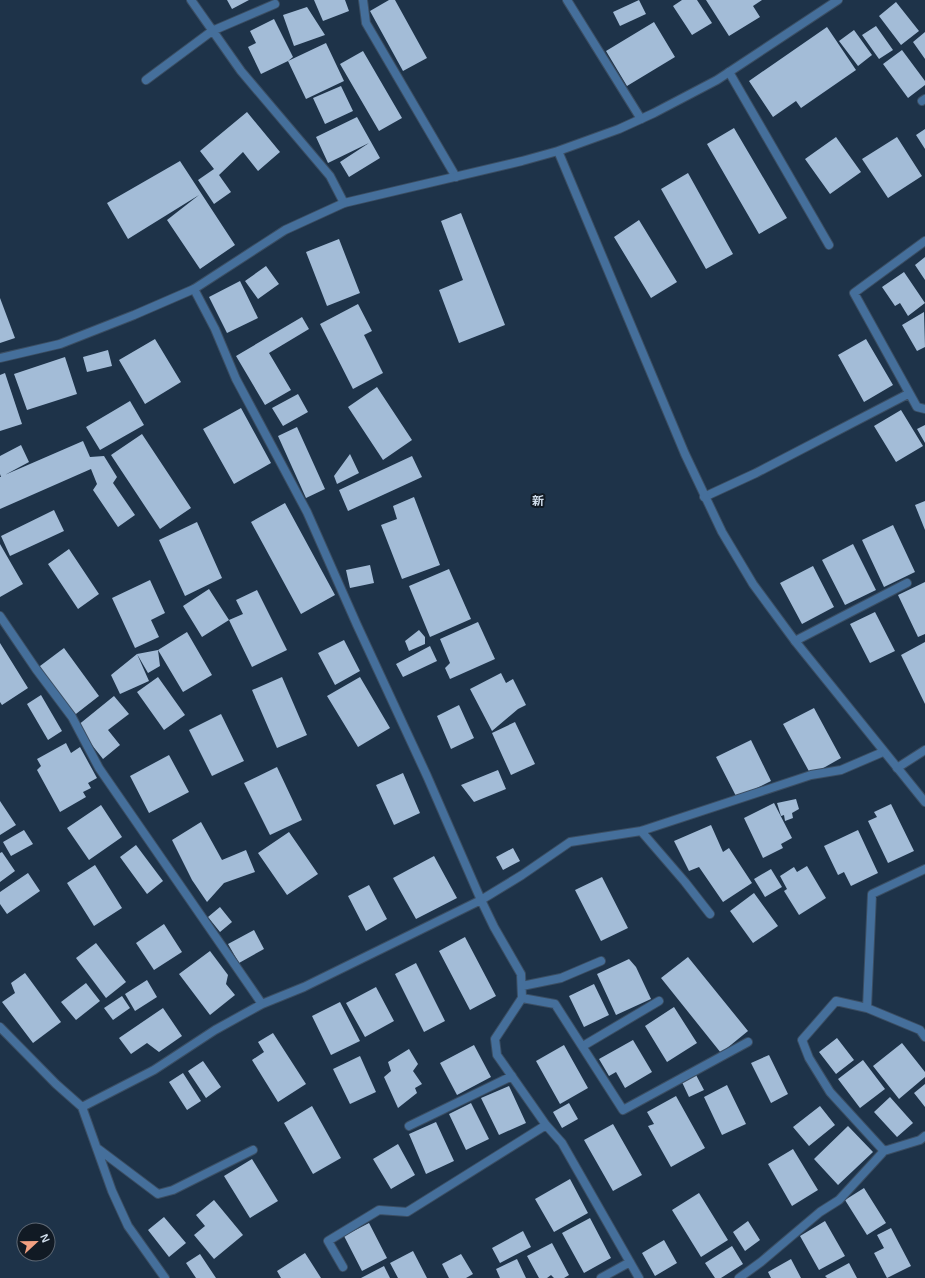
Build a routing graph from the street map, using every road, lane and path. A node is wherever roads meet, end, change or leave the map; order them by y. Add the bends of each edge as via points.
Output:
1 (191, 0) edge
2 (364, 0) edge
3 (567, 0) edge
4 (837, 0) edge
5 (275, 4) dead end
6 (212, 31) junction
7 (729, 72) junction
8 (146, 80) dead end
9 (641, 119) junction
10 (558, 151) junction
11 (456, 177) junction
12 (344, 204) junction
13 (925, 241) edge
14 (829, 245) dead end
15 (194, 289) junction
16 (0, 358) edge
17 (908, 394) junction
18 (925, 409) edge
19 (704, 497) junction
20 (907, 583) dead end
21 (0, 616) edge
22 (795, 641) junction
23 (925, 750) edge
24 (884, 752) junction
25 (897, 768) junction
26 (925, 802) edge
27 (641, 831) junction
28 (925, 869) edge
29 (481, 900) junction
30 (710, 914) dead end
31 (601, 961) dead end
32 (522, 986) junction
33 (522, 998) junction
34 (659, 1001) dead end
35 (262, 1004) junction
36 (867, 1008) junction
37 (0, 1027) edge
38 (925, 1037) edge
39 (748, 1042) dead end
40 (583, 1046) junction
41 (512, 1076) junction
42 (82, 1107) junction
43 (546, 1125) junction
44 (409, 1126) dead end
45 (925, 1136) edge
46 (96, 1147) junction
47 (253, 1150) dead end
48 (884, 1151) junction
49 (630, 1262) junction
50 (343, 1267) dead end
51 (165, 1278) edge
52 (601, 1278) edge
53 (639, 1278) edge
54 (739, 1278) edge

1 - 6 street
2 - 11 street via 366,23
3 - 9 street
4 - 7 street
5 - 6 street
6 - 8 street
6 - 12 street via 240,71 330,176
7 - 9 street
7 - 14 street
9 - 10 street
10 - 11 street
10 - 19 street
11 - 12 street
12 - 15 street via 285,230
13 - 17 street via 854,293
15 - 16 street via 60,344
15 - 29 street via 215,329 236,379 308,512
17 - 18 street via 917,407
17 - 19 street via 756,473
19 - 22 street via 753,584
20 - 22 street
21 - 35 street via 72,717 99,768
22 - 24 street
23 - 25 street
24 - 25 street
24 - 27 street via 841,770 811,775
25 - 26 street
27 - 29 street via 570,842
27 - 30 street
28 - 36 street via 872,894
29 - 32 street via 521,974
29 - 35 street via 304,987
31 - 32 street via 561,978
32 - 33 street
33 - 40 street via 555,1004
33 - 41 street via 496,1039 497,1055
34 - 40 street
35 - 42 street via 214,1030 154,1070
36 - 38 street via 920,1030
36 - 48 street via 836,1001 802,1040 809,1058 830,1092
37 - 42 street
39 - 40 street via 623,1110
41 - 43 street
41 - 44 street
42 - 46 street
43 - 49 street via 562,1143
43 - 50 street via 407,1212 379,1210 328,1241
45 - 48 street via 920,1140
46 - 47 street via 158,1194 173,1190
46 - 51 street via 128,1226
48 - 54 street via 839,1200 820,1212
49 - 52 street
49 - 53 street

